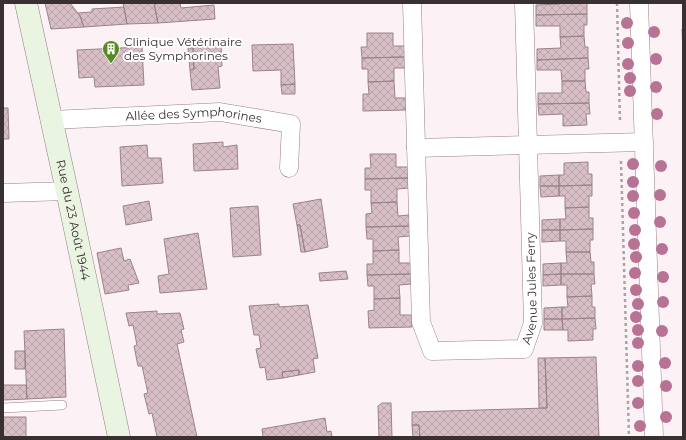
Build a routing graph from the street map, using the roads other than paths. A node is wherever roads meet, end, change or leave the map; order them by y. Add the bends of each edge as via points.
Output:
1 (26, 3) edge
2 (412, 3) edge
3 (524, 3) edge
4 (639, 3) edge
5 (52, 120) junction
6 (644, 142) junction
7 (528, 145) junction
8 (416, 148) junction
9 (289, 168) dead end
10 (67, 191) junction
11 (3, 193) edge
12 (62, 405) dead end
13 (3, 408) edge
14 (119, 437) edge
15 (654, 437) edge

1 - 5 main road, Rue du 23 Août 1944
2 - 8 street, Avenue Jules Ferry
3 - 7 street, Avenue Jules Ferry
4 - 6 street
5 - 9 street, Allée des Symphorines via 220,112 291,124
5 - 10 main road, Rue du 23 Août 1944
6 - 7 street
6 - 15 street
7 - 8 street
7 - 8 street, Avenue Jules Ferry via 534,323 524,350 432,351 421,322
10 - 11 street
10 - 14 main road, Rue du 23 Août 1944
12 - 13 lane

